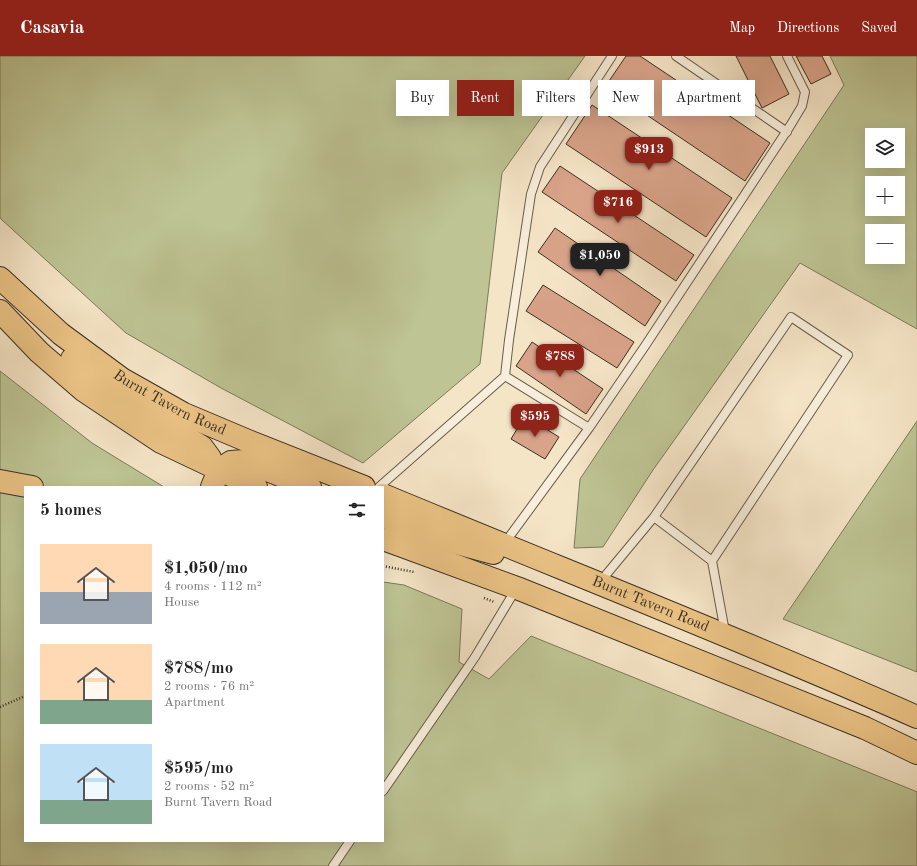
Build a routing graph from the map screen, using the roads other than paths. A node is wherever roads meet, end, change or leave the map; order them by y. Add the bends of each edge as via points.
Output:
1 (612, 56) edge
2 (676, 56) edge
3 (787, 56) edge
4 (786, 132) junction
5 (2, 280) edge
6 (0, 311) edge
7 (505, 376) junction
8 (589, 428) junction
9 (215, 479) edge
10 (0, 481) edge
11 (27, 486) edge
12 (251, 486) edge
13 (308, 486) edge
14 (361, 486) edge
15 (380, 486) edge
16 (384, 494) edge
17 (384, 516) edge
18 (654, 517) junction
19 (384, 539) edge
20 (503, 545) junction
21 (712, 561) junction
22 (597, 582) junction
23 (517, 588) junction
24 (725, 635) junction
25 (917, 717) edge
26 (917, 753) edge
27 (384, 790) edge
28 (349, 842) edge
29 (333, 866) edge

1 - 7 lane via 540,166 531,194
2 - 4 lane
3 - 4 lane via 805,92 802,106
4 - 8 lane
5 - 9 main road via 10,306 107,388 202,447
5 - 14 main road, Burnt Tavern Road via 61,334 128,382 184,414
6 - 9 main road via 39,352 83,390
7 - 8 lane
7 - 15 lane
8 - 20 lane
9 - 12 main road
9 - 13 main road via 231,462 245,461
10 - 11 main road
16 - 20 main road, Burnt Tavern Road
17 - 22 main road via 438,538
18 - 21 lane
18 - 21 lane via 791,317 848,354
18 - 22 lane
19 - 23 main road
20 - 22 main road, Burnt Tavern Road
21 - 24 lane
22 - 24 main road, Burnt Tavern Road
23 - 26 main road via 865,728
23 - 27 lane via 475,657
24 - 25 main road, Burnt Tavern Road
28 - 29 lane

